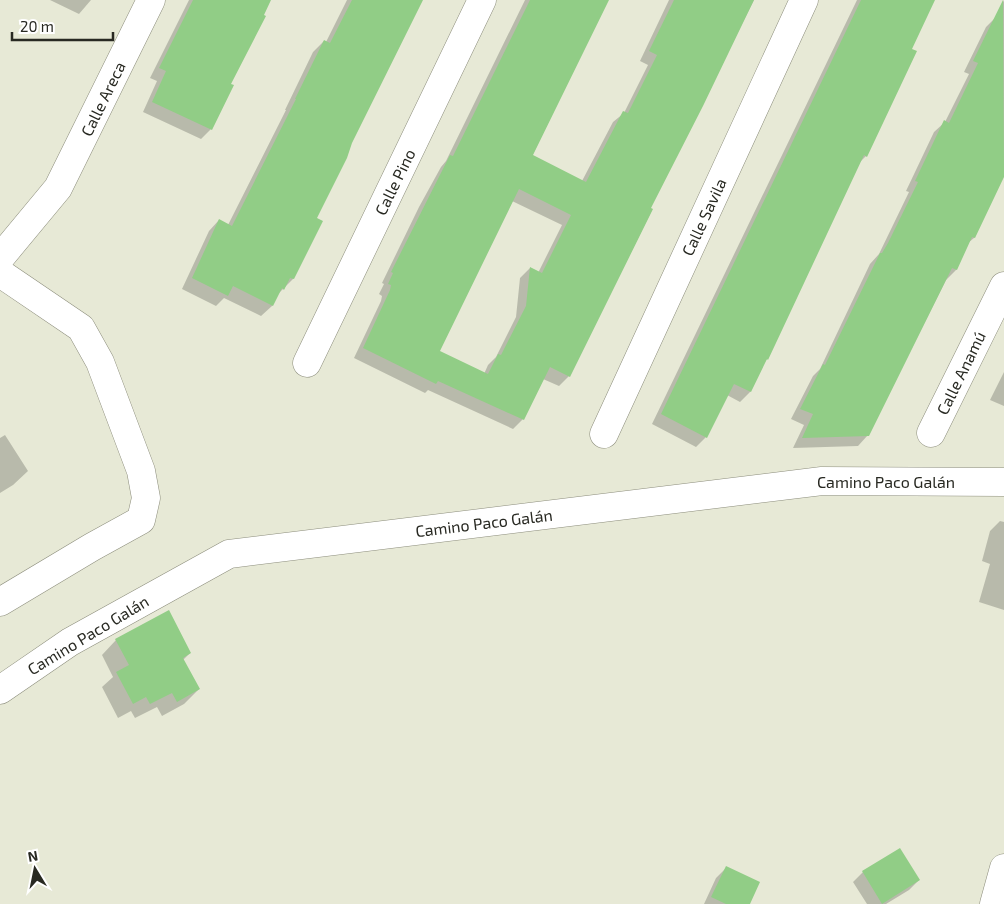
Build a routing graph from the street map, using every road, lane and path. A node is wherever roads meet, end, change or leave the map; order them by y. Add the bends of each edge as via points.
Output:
1 (151, 0) edge
2 (482, 0) edge
3 (804, 0) edge
4 (0, 258) edge
5 (0, 273) edge
6 (1004, 286) edge
7 (307, 363) dead end
8 (932, 433) dead end
9 (604, 434) dead end
10 (1004, 482) edge
11 (0, 602) edge
12 (0, 690) edge
13 (1004, 868) edge
14 (994, 904) edge

1 - 4 street, Calle Areca via 58,188
2 - 7 street, Calle Pino
3 - 9 street, Calle Savila
5 - 11 street via 81,328 100,362 141,471 146,498 141,520
6 - 8 street, Calle Anamú
10 - 12 street, Camino Paco Galán via 822,481 229,554 70,642
13 - 14 street

